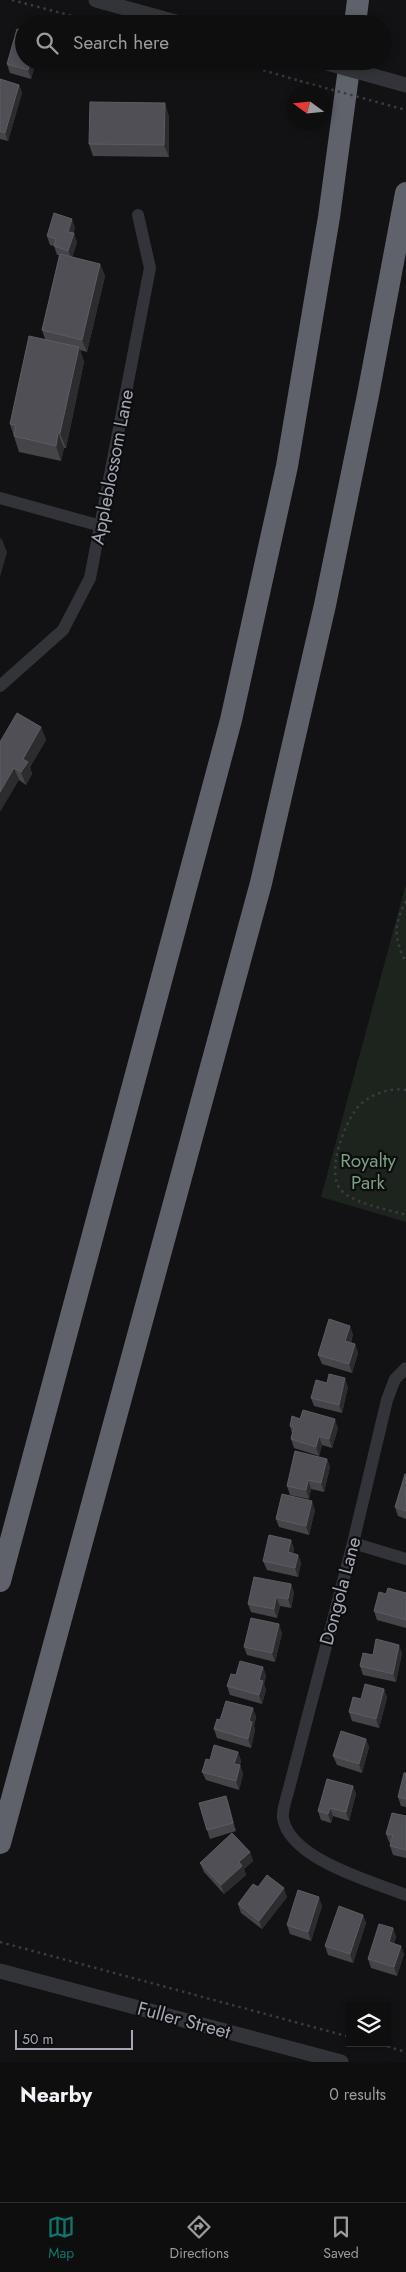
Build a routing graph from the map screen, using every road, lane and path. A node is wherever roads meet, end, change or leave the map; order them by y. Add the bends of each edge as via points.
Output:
1 (12, 0) edge
2 (96, 0) edge
3 (358, 0) edge
4 (70, 15) edge
5 (150, 15) edge
6 (356, 15) edge
7 (263, 70) edge
8 (349, 70) edge
9 (352, 70) edge
10 (406, 85) edge
11 (406, 110) edge
12 (406, 193) edge
13 (138, 215) dead end
14 (0, 498) edge
15 (101, 526) junction
16 (0, 686) edge
17 (406, 901) edge
18 (406, 963) edge
19 (406, 1090) edge
20 (406, 1215) edge
21 (406, 1368) edge
22 (353, 1543) junction
23 (406, 1559) edge
24 (0, 1581) edge
25 (0, 1843) edge
26 (406, 1895) edge
27 (0, 1942) edge
28 (0, 1971) edge
29 (346, 2035) edge
30 (388, 2047) edge
31 (406, 2052) edge
32 (341, 2062) edge

1 - 4 path
2 - 5 street
3 - 6 highway
7 - 11 path, bridge
8 - 24 highway via 329,217 287,466 231,720
9 - 10 street, bridge
12 - 25 highway via 325,605 261,882
13 - 15 street, Appleblossom Lane via 150,268
14 - 15 street
15 - 16 street, Appleblossom Lane via 90,578 63,630
17 - 18 path via 395,929 397,944
19 - 20 path via 378,1093 358,1107 342,1134 335,1181 343,1192 356,1200
21 - 22 street, Dongola Lane via 395,1379 387,1400
22 - 23 street
22 - 26 street, Dongola Lane via 283,1818 292,1838 314,1857
27 - 29 path
28 - 32 street, Fuller Street
30 - 31 path

